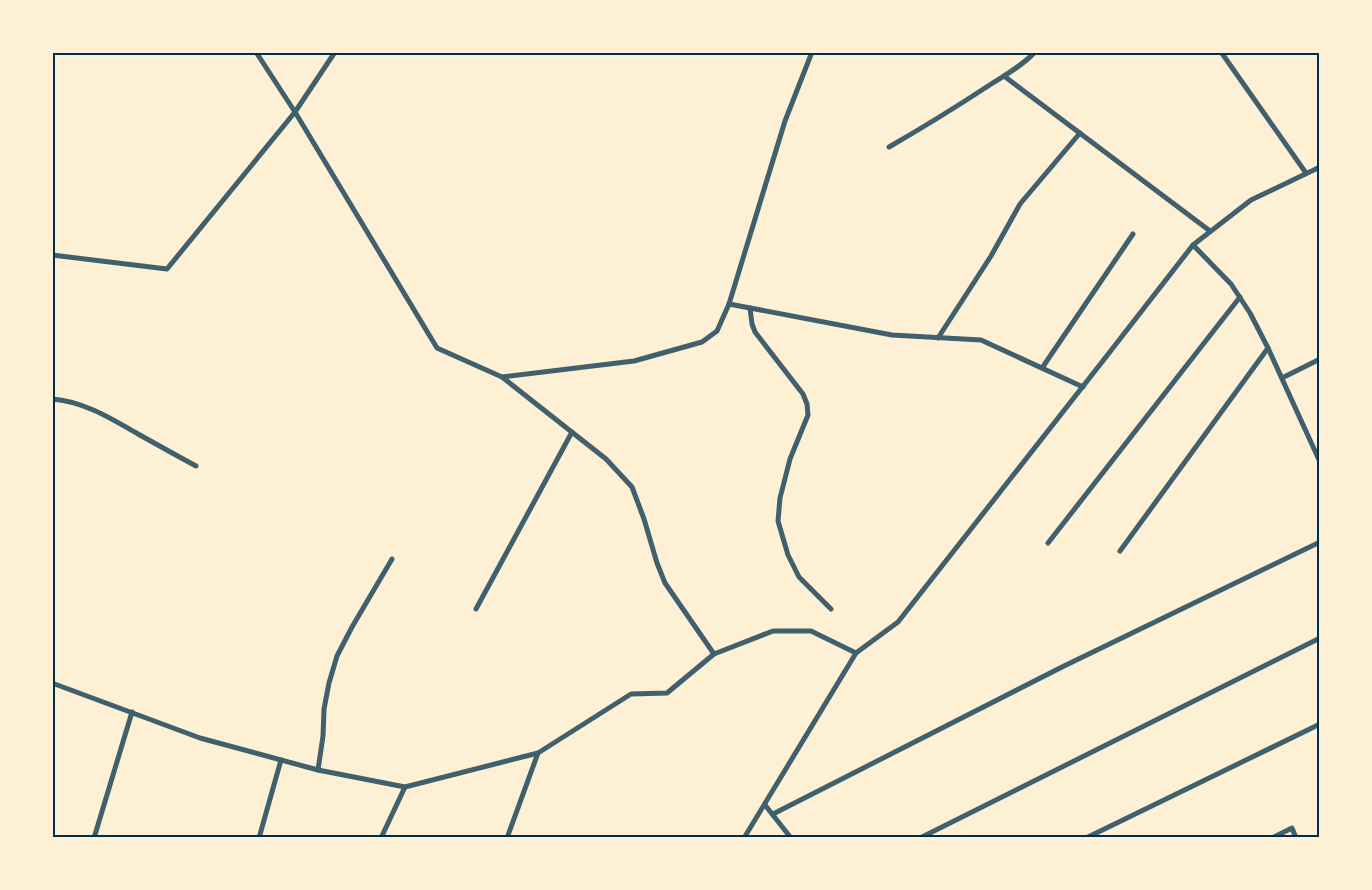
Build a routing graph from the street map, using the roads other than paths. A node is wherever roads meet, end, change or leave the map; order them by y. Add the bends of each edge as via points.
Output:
1 (256, 52) edge
2 (335, 52) edge
3 (812, 52) edge
4 (1026, 52) edge
5 (1035, 52) edge
6 (1221, 52) edge
7 (1030, 58) junction
8 (1004, 76) junction
9 (295, 112) junction
10 (1080, 132) junction
11 (889, 147) dead end
12 (1320, 167) edge
13 (1306, 174) junction
14 (1210, 232) junction
15 (1133, 234) dead end
16 (1193, 245) junction
17 (52, 255) edge
18 (1240, 297) junction
19 (730, 304) junction
20 (750, 308) junction
21 (938, 338) junction
22 (1268, 348) junction
23 (1320, 359) edge
24 (1042, 368) junction
25 (502, 377) junction
26 (1282, 378) junction
27 (1083, 387) junction
28 (52, 399) edge
29 (572, 432) junction
30 (1318, 455) edge
31 (1320, 462) edge
32 (196, 466) dead end
33 (1320, 542) edge
34 (1048, 543) dead end
35 (1120, 552) dead end
36 (392, 559) dead end
37 (476, 609) dead end
38 (831, 609) dead end
39 (1320, 638) edge
40 (856, 653) junction
41 (714, 654) junction
42 (52, 683) edge
43 (132, 712) junction
44 (1320, 724) edge
45 (538, 753) junction
46 (281, 760) junction
47 (318, 770) junction
48 (405, 787) junction
49 (765, 805) junction
50 (773, 814) junction
51 (94, 838) edge
52 (259, 838) edge
53 (380, 838) edge
54 (507, 838) edge
55 (744, 838) edge
56 (791, 838) edge
57 (920, 838) edge
58 (1086, 838) edge
59 (1272, 838) edge
60 (1296, 838) edge

1 - 9 street
2 - 9 street
3 - 19 street via 785,121
4 - 7 street
5 - 7 street
6 - 13 street
7 - 8 street
8 - 10 street
8 - 11 street
9 - 17 street via 167,269
9 - 25 street via 437,348
10 - 14 street
10 - 21 street via 1020,204
12 - 13 street
13 - 14 street via 1251,200
14 - 16 street
15 - 24 street
16 - 18 street via 1232,284
16 - 27 street
18 - 22 street
18 - 34 street
19 - 20 street
19 - 25 street via 717,330 702,342 634,361
20 - 21 street via 892,335
20 - 38 street via 755,332 808,404 808,414 790,459 778,521 788,555 799,577
21 - 24 street via 981,340
22 - 26 street
22 - 35 street
23 - 26 street
24 - 27 street
25 - 29 street
26 - 30 street
27 - 40 street via 898,622
28 - 32 street via 81,405 116,421
29 - 37 street
29 - 41 street via 606,459 632,487 665,583
30 - 31 street
33 - 50 street via 1064,666
36 - 47 street via 337,656 324,709
39 - 57 street
40 - 41 street via 810,631 773,631
40 - 49 street
41 - 45 street via 667,693 631,694
42 - 43 street
43 - 46 street via 200,738
43 - 51 street
44 - 58 street
45 - 48 street
45 - 54 street
46 - 47 street
46 - 52 street
47 - 48 street
48 - 53 street
49 - 50 street
49 - 55 street
50 - 56 street
59 - 60 street via 1292,828

